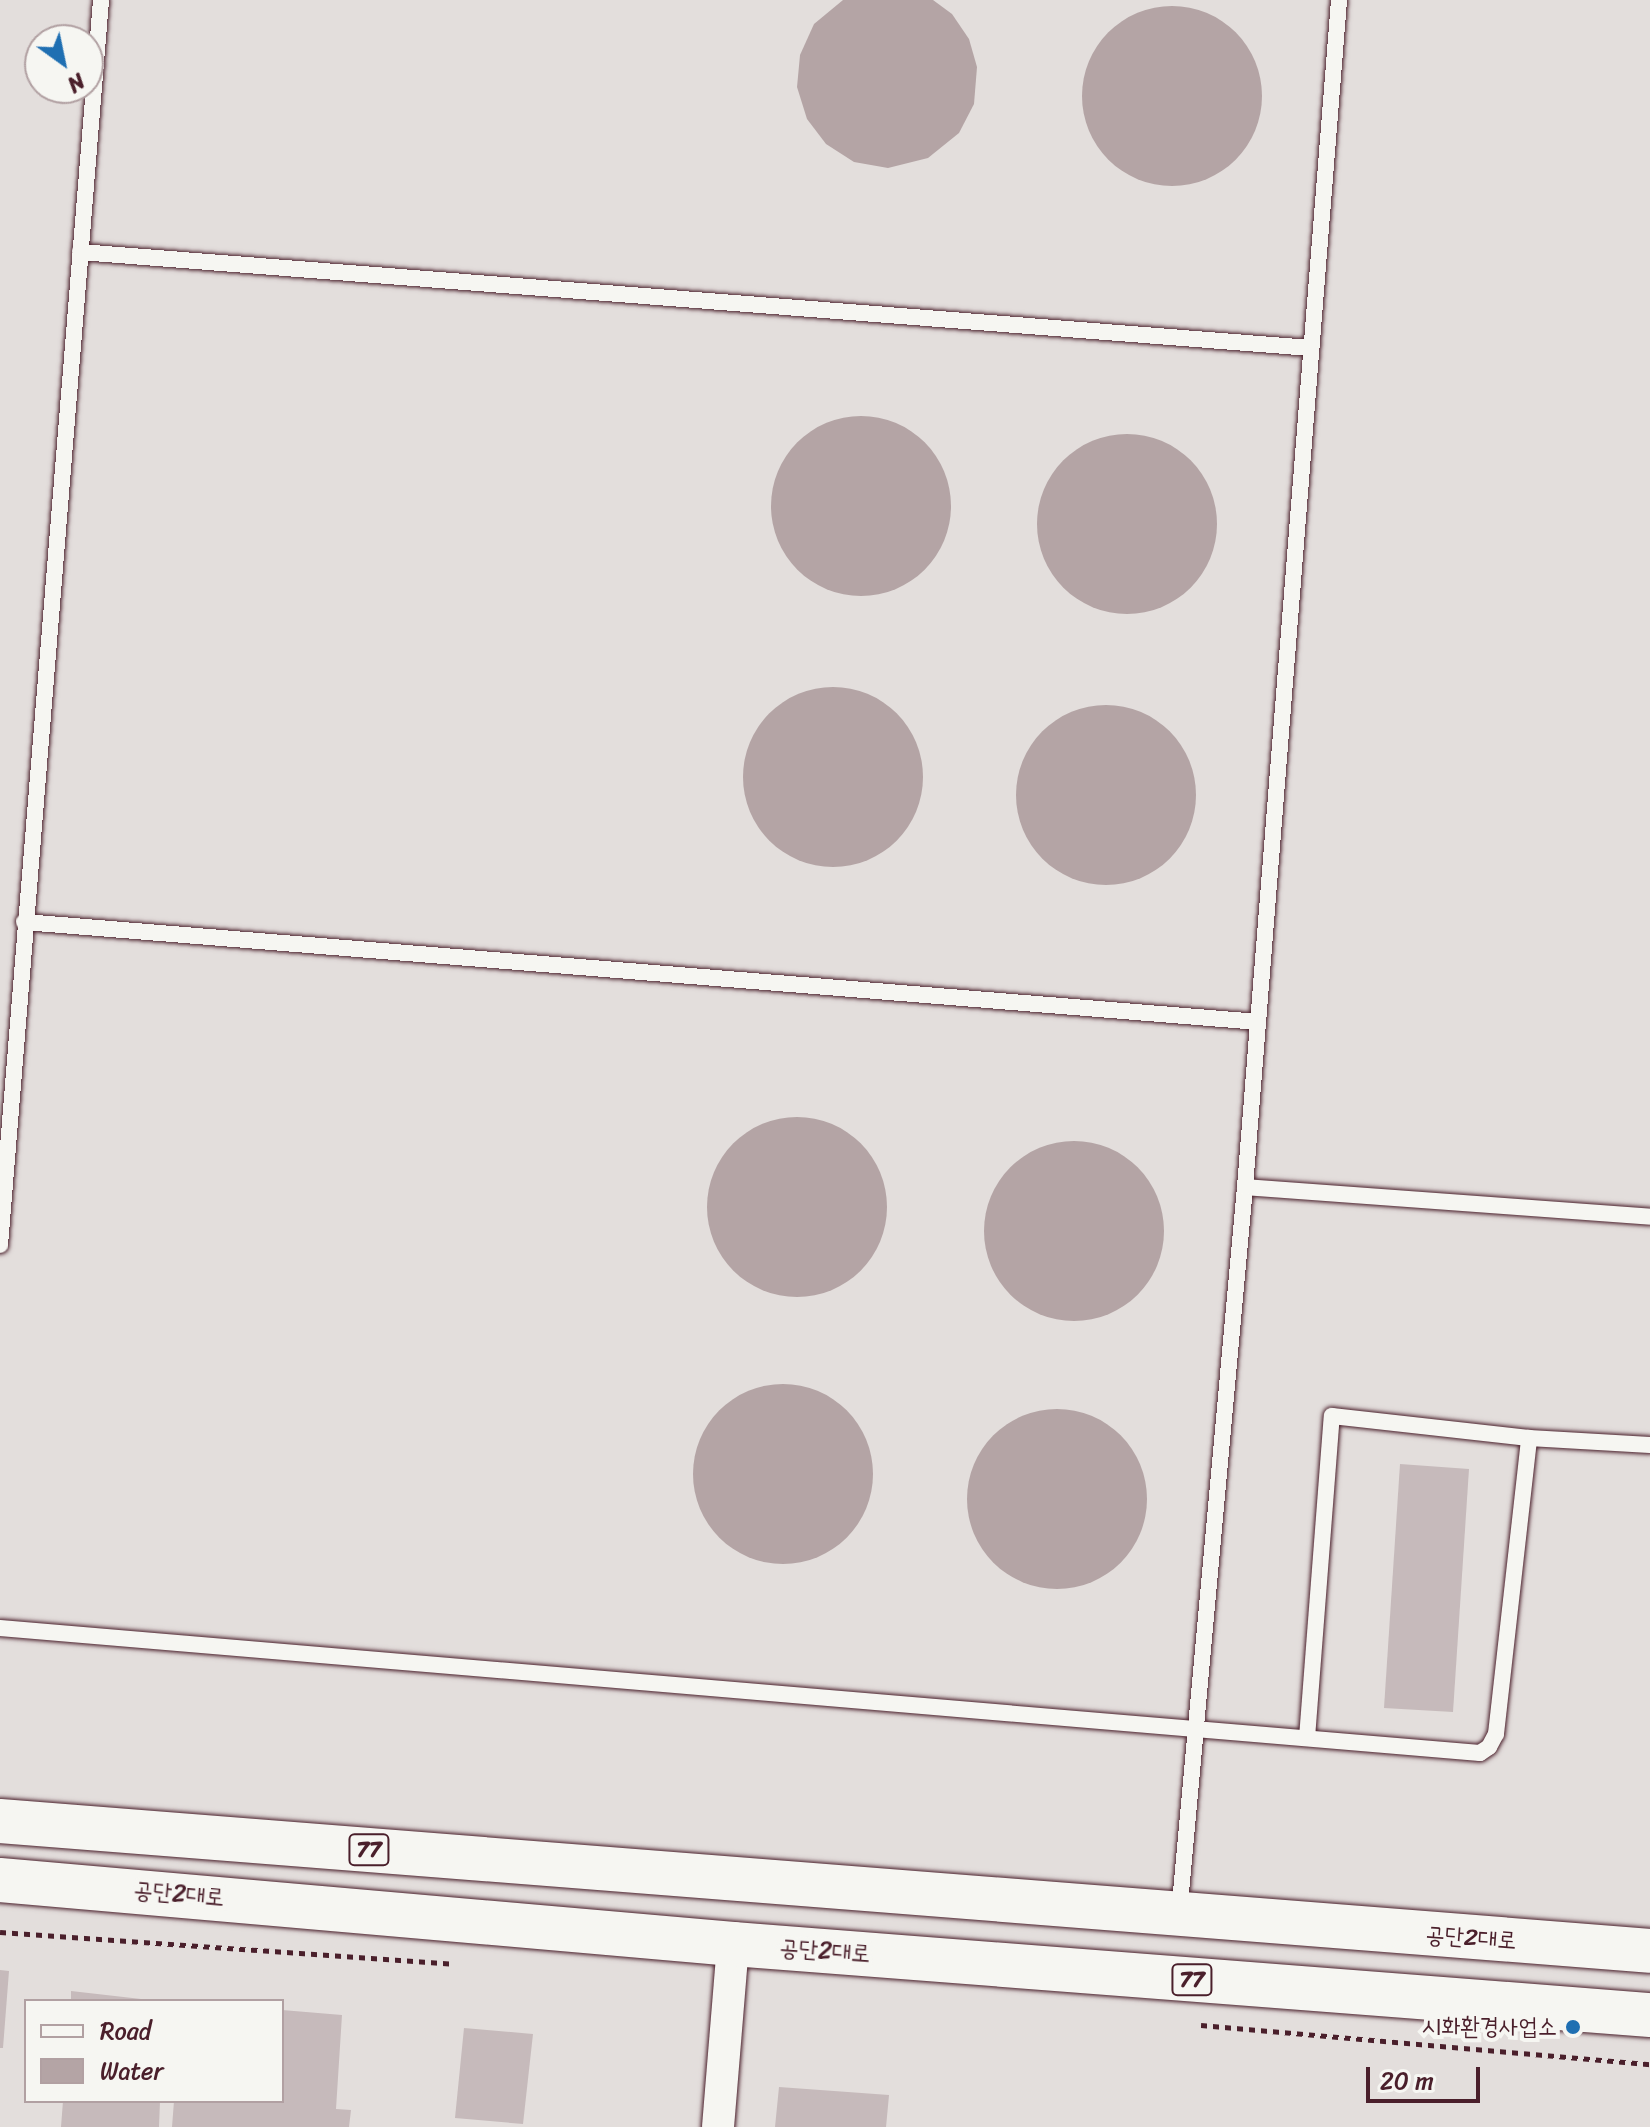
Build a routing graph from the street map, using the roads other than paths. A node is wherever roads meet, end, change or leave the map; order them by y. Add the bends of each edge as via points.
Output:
1 (101, 0) edge
2 (1339, 0) edge
3 (80, 252) junction
4 (1311, 348) junction
5 (24, 922) junction
6 (1258, 1022) junction
7 (1245, 1187) junction
8 (1650, 1217) edge
9 (0, 1245) edge
10 (1529, 1438) junction
11 (1650, 1445) edge
12 (0, 1628) edge
13 (1196, 1729) junction
14 (1307, 1738) junction
15 (0, 1821) edge
16 (0, 1880) edge
17 (738, 1880) junction
18 (1179, 1916) junction
19 (733, 1944) junction
20 (1650, 1951) edge
21 (1650, 2015) edge
22 (718, 2127) edge

1 - 3 lane
2 - 4 lane
3 - 4 lane
3 - 5 lane
4 - 6 lane
5 - 6 lane
5 - 9 lane
6 - 7 lane
7 - 8 lane
7 - 13 lane
10 - 11 lane
10 - 14 lane via 1496,1734 1489,1747 1480,1753
10 - 14 lane via 1332,1416
12 - 13 lane
13 - 14 lane
13 - 18 lane
15 - 17 main road, 공단2대로 / 77
16 - 19 main road, 공단2대로 / 77
17 - 18 main road, 공단2대로 / 77
17 - 19 main road
18 - 20 main road, 공단2대로 / 77
19 - 21 main road, 공단2대로 / 77
19 - 22 street

